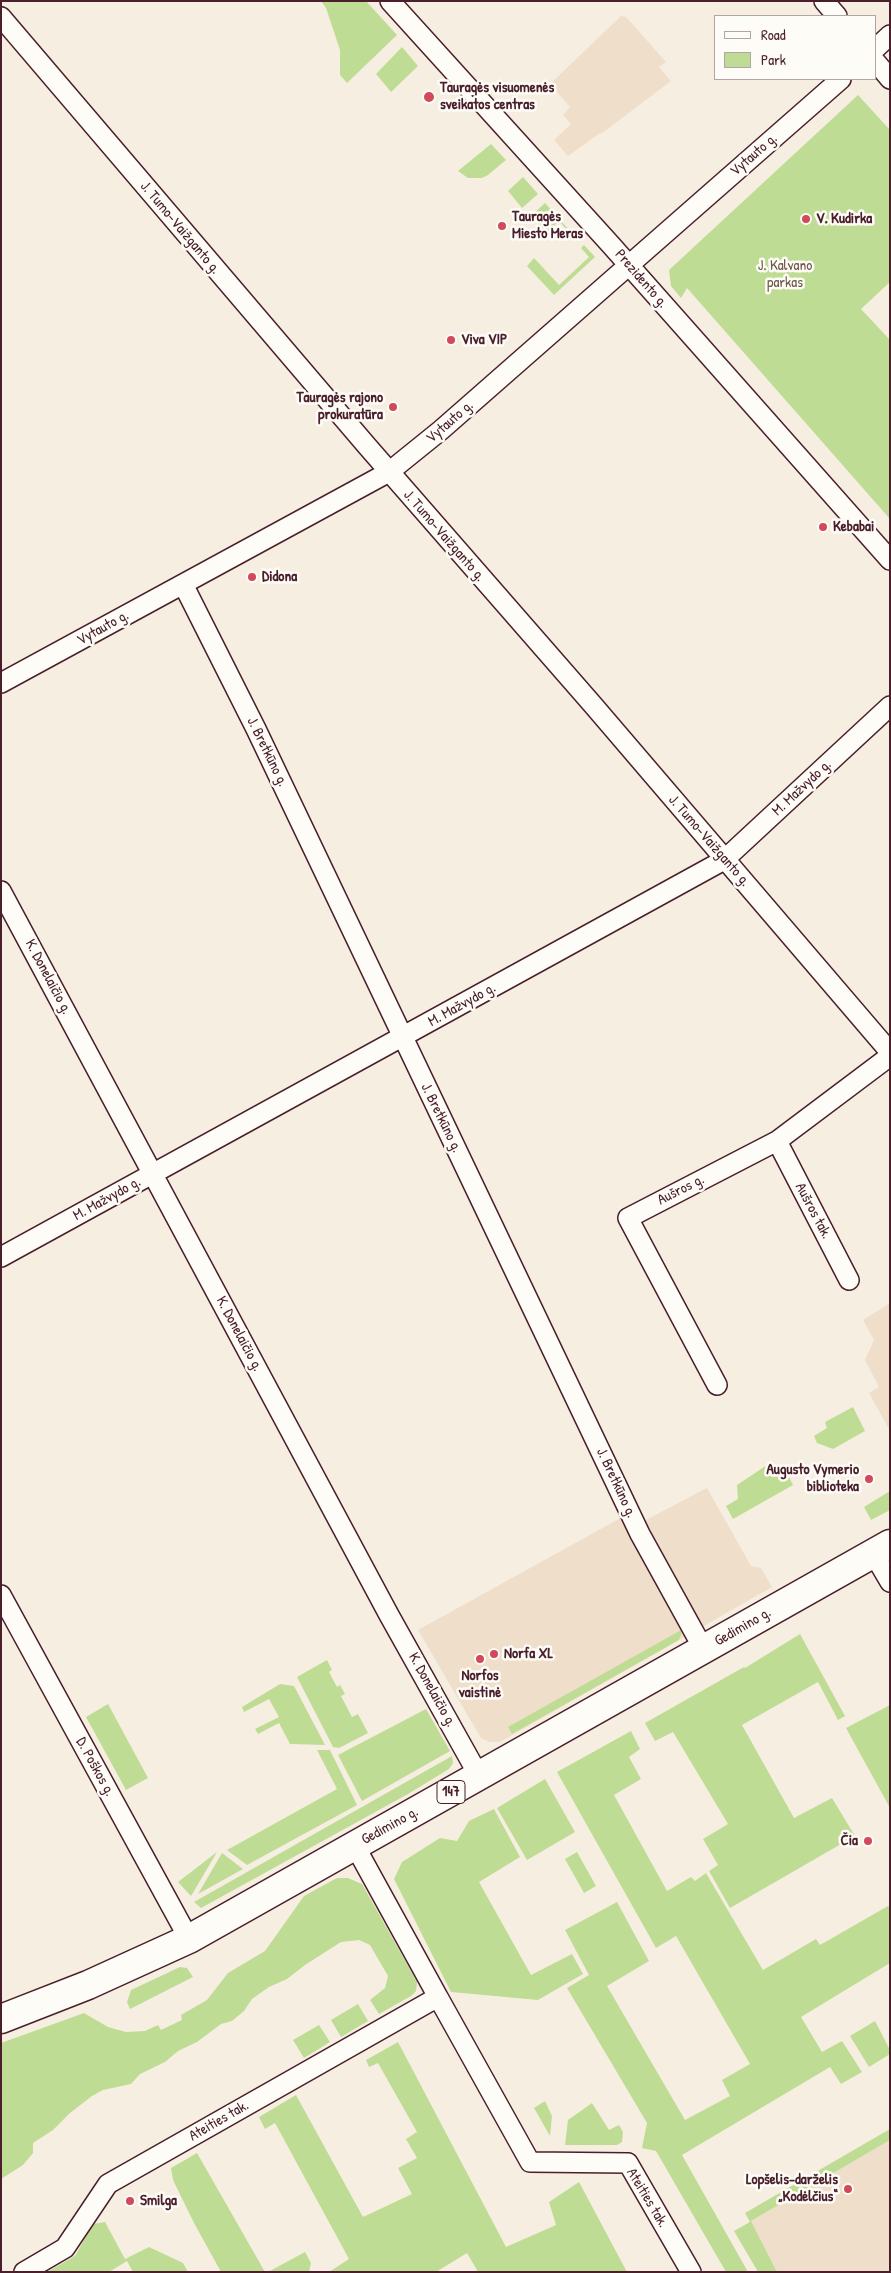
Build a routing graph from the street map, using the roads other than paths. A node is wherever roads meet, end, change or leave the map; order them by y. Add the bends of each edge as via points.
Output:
1 (390, 1) edge
2 (824, 1) edge
3 (836, 15) edge
4 (1, 17) edge
5 (890, 35) edge
6 (876, 48) edge
7 (876, 61) edge
8 (890, 79) edge
9 (840, 80) edge
10 (629, 265) junction
11 (389, 472) junction
12 (890, 560) edge
13 (183, 584) junction
14 (1, 683) edge
15 (890, 706) edge
16 (724, 860) junction
17 (1, 891) edge
18 (402, 1038) junction
19 (890, 1052) edge
20 (890, 1056) edge
21 (777, 1142) junction
22 (153, 1173) junction
23 (1, 1256) edge
24 (849, 1280) dead end
25 (717, 1385) dead end
26 (882, 1549) edge
27 (890, 1582) edge
28 (1, 1595) edge
29 (704, 1650) junction
30 (479, 1776) junction
31 (355, 1846) junction
32 (189, 1939) junction
33 (438, 1997) junction
34 (1, 2018) edge
35 (24, 2272) edge
36 (691, 2272) edge

1 - 10 street, Prezidento g.
2 - 3 street
4 - 11 street, J. Tumo-Vaižganto g.
5 - 6 street
7 - 8 street
9 - 10 street, Vytauto g.
10 - 11 street, Vytauto g.
10 - 12 street, Prezidento g.
11 - 13 street, Vytauto g.
11 - 16 street, J. Tumo-Vaižganto g.
13 - 14 street, Vytauto g.
13 - 18 street, J. Bretkūno g. via 256,728
15 - 16 street, M. Mažvydo g.
16 - 18 street, M. Mažvydo g.
16 - 19 street, J. Tumo-Vaižganto g.
17 - 22 street, K. Donelaičio g.
18 - 22 street, M. Mažvydo g.
18 - 29 street, J. Bretkūno g. via 640,1534
20 - 21 street, Aušros g.
21 - 24 street, Aušros tak.
21 - 25 street, Aušros g. via 628,1218
22 - 23 street, M. Mažvydo g.
22 - 30 street, K. Donelaičio g.
26 - 27 street, Gedimino g.
26 - 29 main road, Gedimino g. / 147
28 - 32 street, D. Poškos g.
29 - 30 main road, Gedimino g. / 147
30 - 31 main road, Gedimino g. / 147
31 - 32 main road, Gedimino g. / 147
31 - 33 street, Ateities tak.
32 - 34 main road, Gedimino g. / 147 via 88,1985
33 - 35 street, Ateities tak. via 108,2184 65,2248
33 - 36 street, Ateities tak. via 530,2162 628,2163

